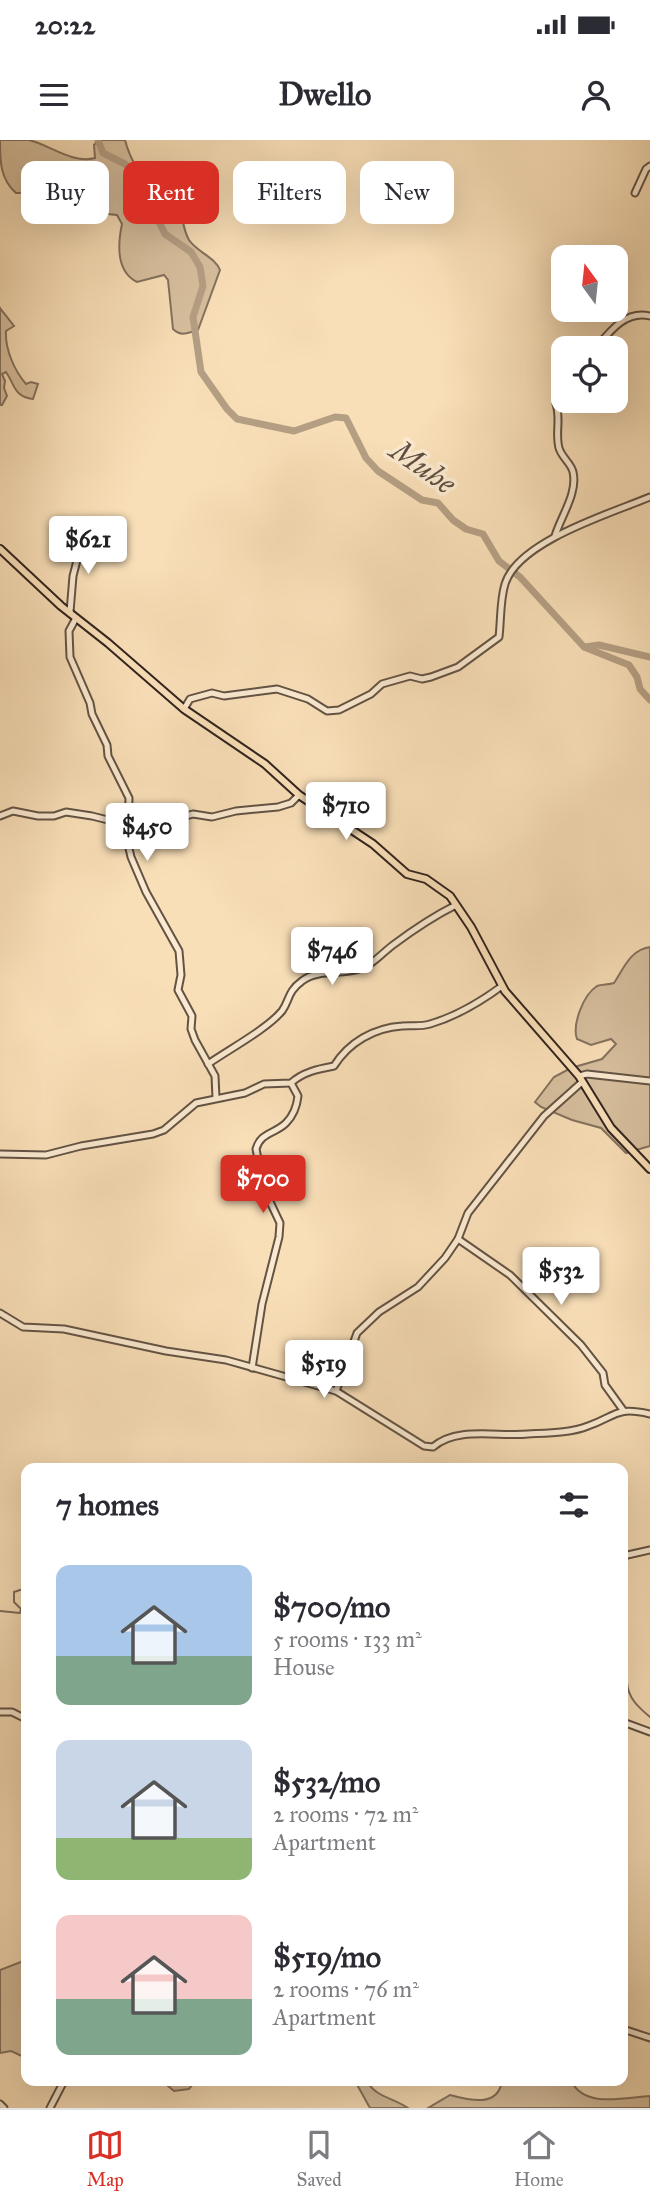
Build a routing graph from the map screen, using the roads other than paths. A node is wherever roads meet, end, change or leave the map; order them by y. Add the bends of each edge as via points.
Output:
1 (650, 166) edge
2 (635, 193) dead end
3 (650, 316) edge
4 (606, 336) edge
5 (559, 413) edge
6 (650, 497) edge
7 (85, 533) dead end
8 (555, 536) junction
9 (0, 549) edge
10 (70, 612) junction
11 (76, 618) junction
12 (184, 709) junction
13 (299, 795) junction
14 (0, 816) edge
15 (128, 825) junction
16 (456, 905) junction
17 (502, 986) junction
18 (208, 1064) junction
19 (581, 1079) junction
20 (650, 1081) edge
21 (291, 1083) junction
22 (216, 1098) junction
23 (0, 1154) edge
24 (650, 1169) edge
25 (458, 1239) junction
26 (0, 1314) edge
27 (252, 1368) junction
28 (336, 1391) junction
29 (623, 1410) junction
30 (650, 1413) edge
31 (650, 1550) edge
32 (628, 1555) edge
33 (0, 1712) edge
34 (21, 1716) edge
35 (628, 1724) edge
36 (650, 1732) edge
37 (628, 2030) edge
38 (650, 2037) edge
39 (61, 2086) edge
40 (0, 2104) edge
41 (4, 2108) edge
42 (50, 2108) edge

1 - 2 street
3 - 4 street via 625,319
5 - 8 street via 557,432 575,484
6 - 8 street
7 - 10 street via 73,576
8 - 12 street via 513,570 505,584 499,637 458,667 431,677 410,676 382,684 339,710 327,711 308,699 277,690 224,696 212,693 190,699
9 - 10 main road
10 - 11 main road
11 - 12 main road
11 - 15 street via 69,631 70,657 129,798
12 - 13 main road via 265,764
13 - 15 street via 278,807
13 - 16 main road via 373,844 407,874 441,888
14 - 15 street via 13,811 38,816 66,813
15 - 18 street via 131,857 179,951 178,990
16 - 17 main road
16 - 18 street via 391,946 370,965 304,978 272,1020
17 - 19 main road
17 - 21 street via 458,1014 427,1025 371,1033 342,1053 334,1066 314,1070
18 - 22 street via 215,1076
19 - 20 street via 587,1074
19 - 24 main road via 611,1128
19 - 25 street via 544,1116 468,1213
21 - 22 street via 264,1084
21 - 27 street via 298,1096 290,1118 262,1136 256,1149 264,1189 280,1223
22 - 23 street via 196,1103 153,1134 46,1155
25 - 28 street via 418,1287 379,1312 357,1333
25 - 29 street via 510,1275 581,1345
26 - 27 street via 23,1327 64,1329
27 - 28 street
28 - 29 street via 424,1446 433,1447 453,1436 526,1435 580,1428
29 - 30 street
31 - 32 street
33 - 34 street
35 - 36 street
37 - 38 street
39 - 42 street
40 - 41 street

